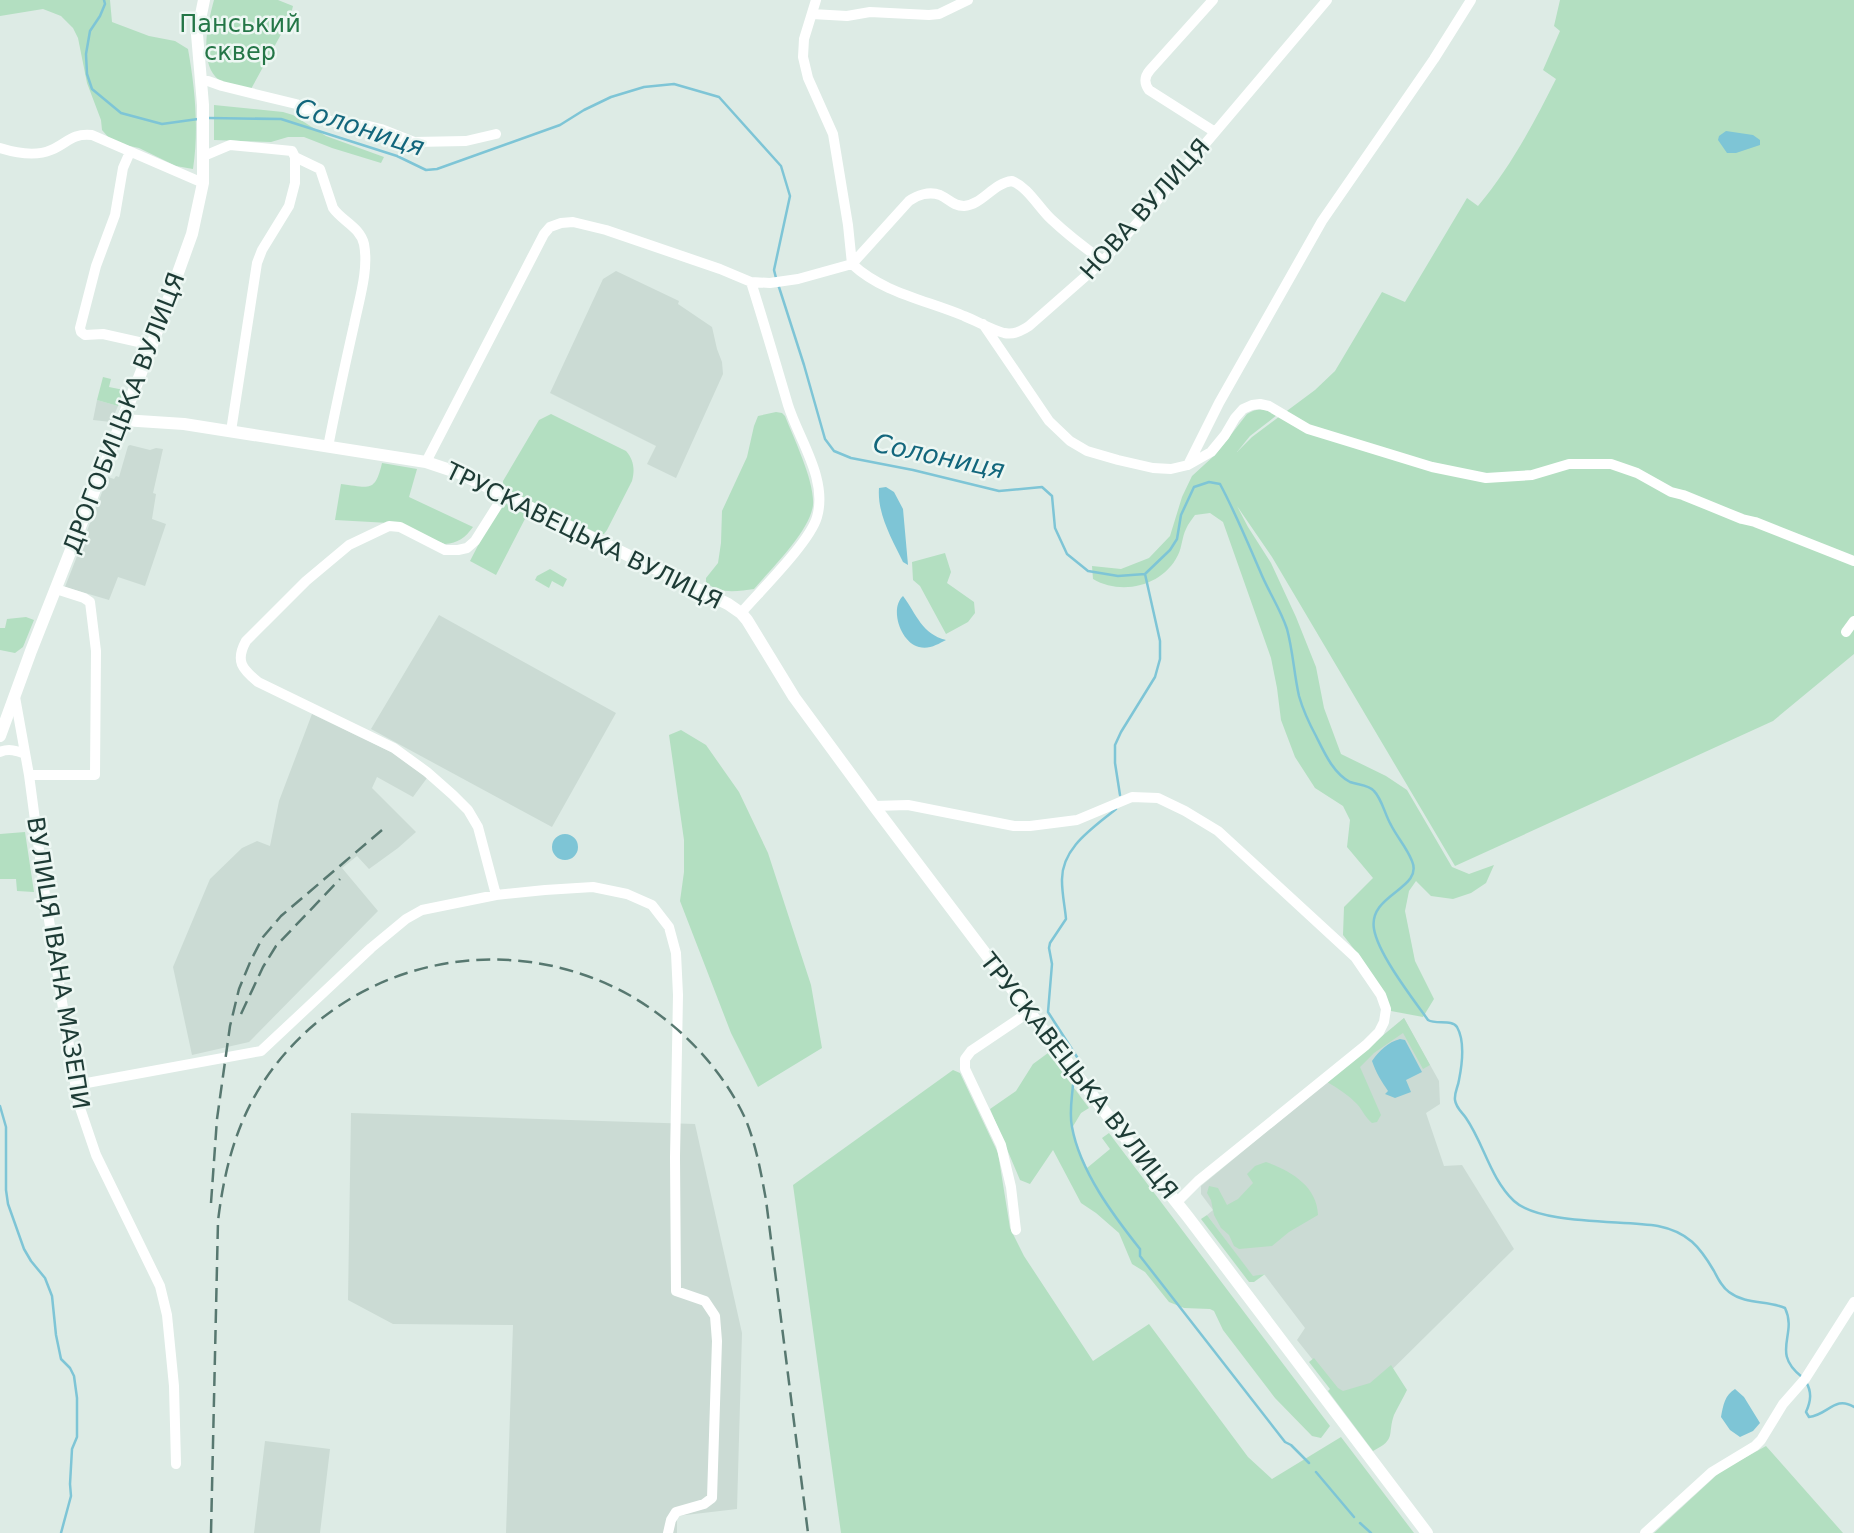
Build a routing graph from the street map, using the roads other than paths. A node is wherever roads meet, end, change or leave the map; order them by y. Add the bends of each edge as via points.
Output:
1 (204, 0) edge
2 (816, 0) edge
3 (869, 0) edge
4 (968, 0) edge
5 (1213, 0) edge
6 (1327, 0) edge
7 (1471, 0) edge
8 (870, 12) junction
9 (812, 14) junction
10 (202, 81) junction
11 (1214, 132) junction
12 (496, 134) dead end
13 (0, 148) edge
14 (130, 152) junction
15 (204, 156) junction
16 (295, 157) junction
17 (203, 183) junction
18 (1103, 261) junction
19 (852, 264) junction
20 (751, 282) junction
21 (983, 324) junction
22 (152, 345) junction
23 (123, 420) junction
24 (231, 431) junction
25 (328, 446) junction
26 (426, 462) junction
27 (1188, 465) junction
28 (504, 495) junction
29 (1854, 561) edge
30 (56, 589) junction
31 (741, 612) junction
32 (1854, 621) edge
33 (1846, 632) dead end
34 (15, 697) junction
35 (0, 736) edge
36 (0, 752) edge
37 (25, 754) junction
38 (29, 775) junction
39 (874, 806) junction
40 (496, 895) junction
41 (1029, 1012) junction
42 (76, 1085) junction
43 (1177, 1202) junction
44 (1016, 1230) dead end
45 (1854, 1302) edge
46 (176, 1464) dead end
47 (668, 1533) edge
48 (1427, 1533) edge
49 (1646, 1533) edge

1 - 10 street, ДРОГОБИЦЬКА ВУЛИЦЯ via 197,34
2 - 9 street
3 - 8 street
4 - 8 street via 929,16
5 - 11 street via 1145,81 1149,90
6 - 11 street, НОВА ВУЛИЦЯ
7 - 27 street via 1322,221
8 - 9 street
9 - 19 street via 803,57 807,78 833,134
10 - 12 street via 296,104 324,119 373,127 414,142 466,141
10 - 15 street, ДРОГОБИЦЬКА ВУЛИЦЯ
11 - 18 street, НОВА ВУЛИЦЯ
13 - 14 street via 43,153 82,134
14 - 17 street
14 - 22 street via 80,328 85,335 103,334
15 - 16 street via 230,145 292,151
15 - 17 street, ДРОГОБИЦЬКА ВУЛИЦЯ
16 - 24 street via 289,206 257,263
16 - 25 street via 322,172 333,208 363,243 365,262
17 - 22 street, ДРОГОБИЦЬКА ВУЛИЦЯ via 192,234
18 - 19 street via 1012,181 998,185 969,206 954,205 940,195 915,196
18 - 21 street, НОВА ВУЛИЦЯ via 1018,333 1003,333
19 - 20 street via 798,279
19 - 21 street, НОВА ВУЛИЦЯ via 884,286
20 - 26 street, ТРУСКАВЕЦЬКА ВУЛИЦЯ via 606,230 573,222 550,227
20 - 31 street, ТРУСКАВЕЦЬКА ВУЛИЦЯ via 789,408 815,474 819,503 814,525
21 - 27 street via 1049,421 1070,440 1087,451 1153,468
22 - 23 street, ДРОГОБИЦЬКА ВУЛИЦЯ
23 - 24 street, ТРУСКАВЕЦЬКА ВУЛИЦЯ
23 - 30 street, ДРОГОБИЦЬКА ВУЛИЦЯ
24 - 25 street, ТРУСКАВЕЦЬКА ВУЛИЦЯ
25 - 26 street, ТРУСКАВЕЦЬКА ВУЛИЦЯ
26 - 28 street, ТРУСКАВЕЦЬКА ВУЛИЦЯ
27 - 29 street via 1211,452 1243,409 1260,404 1308,429 1432,467 1486,478 1532,475 1569,464 1622,467 1671,492
28 - 31 street, ТРУСКАВЕЦЬКА ВУЛИЦЯ
28 - 40 street via 467,548 445,550 389,526 349,545 246,641 240,661 258,682 394,748 453,794 478,827
30 - 34 street, ДРОГОБИЦЬКА ВУЛИЦЯ
30 - 38 street via 90,602 96,651 95,775
31 - 39 street, ТРУСКАВЕЦЬКА ВУЛИЦЯ via 794,697
32 - 33 street
34 - 35 street, ДРОГОБИЦЬКА ВУЛИЦЯ
34 - 37 street, ВУЛИЦЯ ІВАНА МАЗЕПИ
36 - 37 street
37 - 38 street, ВУЛИЦЯ ІВАНА МАЗЕПИ
38 - 42 street, ВУЛИЦЯ ІВАНА МАЗЕПИ
39 - 41 street, ТРУСКАВЕЦЬКА ВУЛИЦЯ
39 - 43 street via 908,805 1030,827 1077,820 1132,797 1157,798 1218,831 1355,957 1386,1009 1379,1032
40 - 42 street via 422,910 407,919 261,1051
40 - 47 street via 593,887 652,905 669,927 676,953 678,995 676,1291 705,1301 715,1317 717,1340 712,1498 676,1512
41 - 43 street, ТРУСКАВЕЦЬКА ВУЛИЦЯ
41 - 44 street via 965,1059 965,1069 1001,1145
42 - 46 street, ВУЛИЦЯ ІВАНА МАЗЕПИ via 96,1155 164,1301 171,1341
43 - 48 street, ТРУСКАВЕЦЬКА ВУЛИЦЯ
45 - 49 street via 1762,1440 1712,1472

